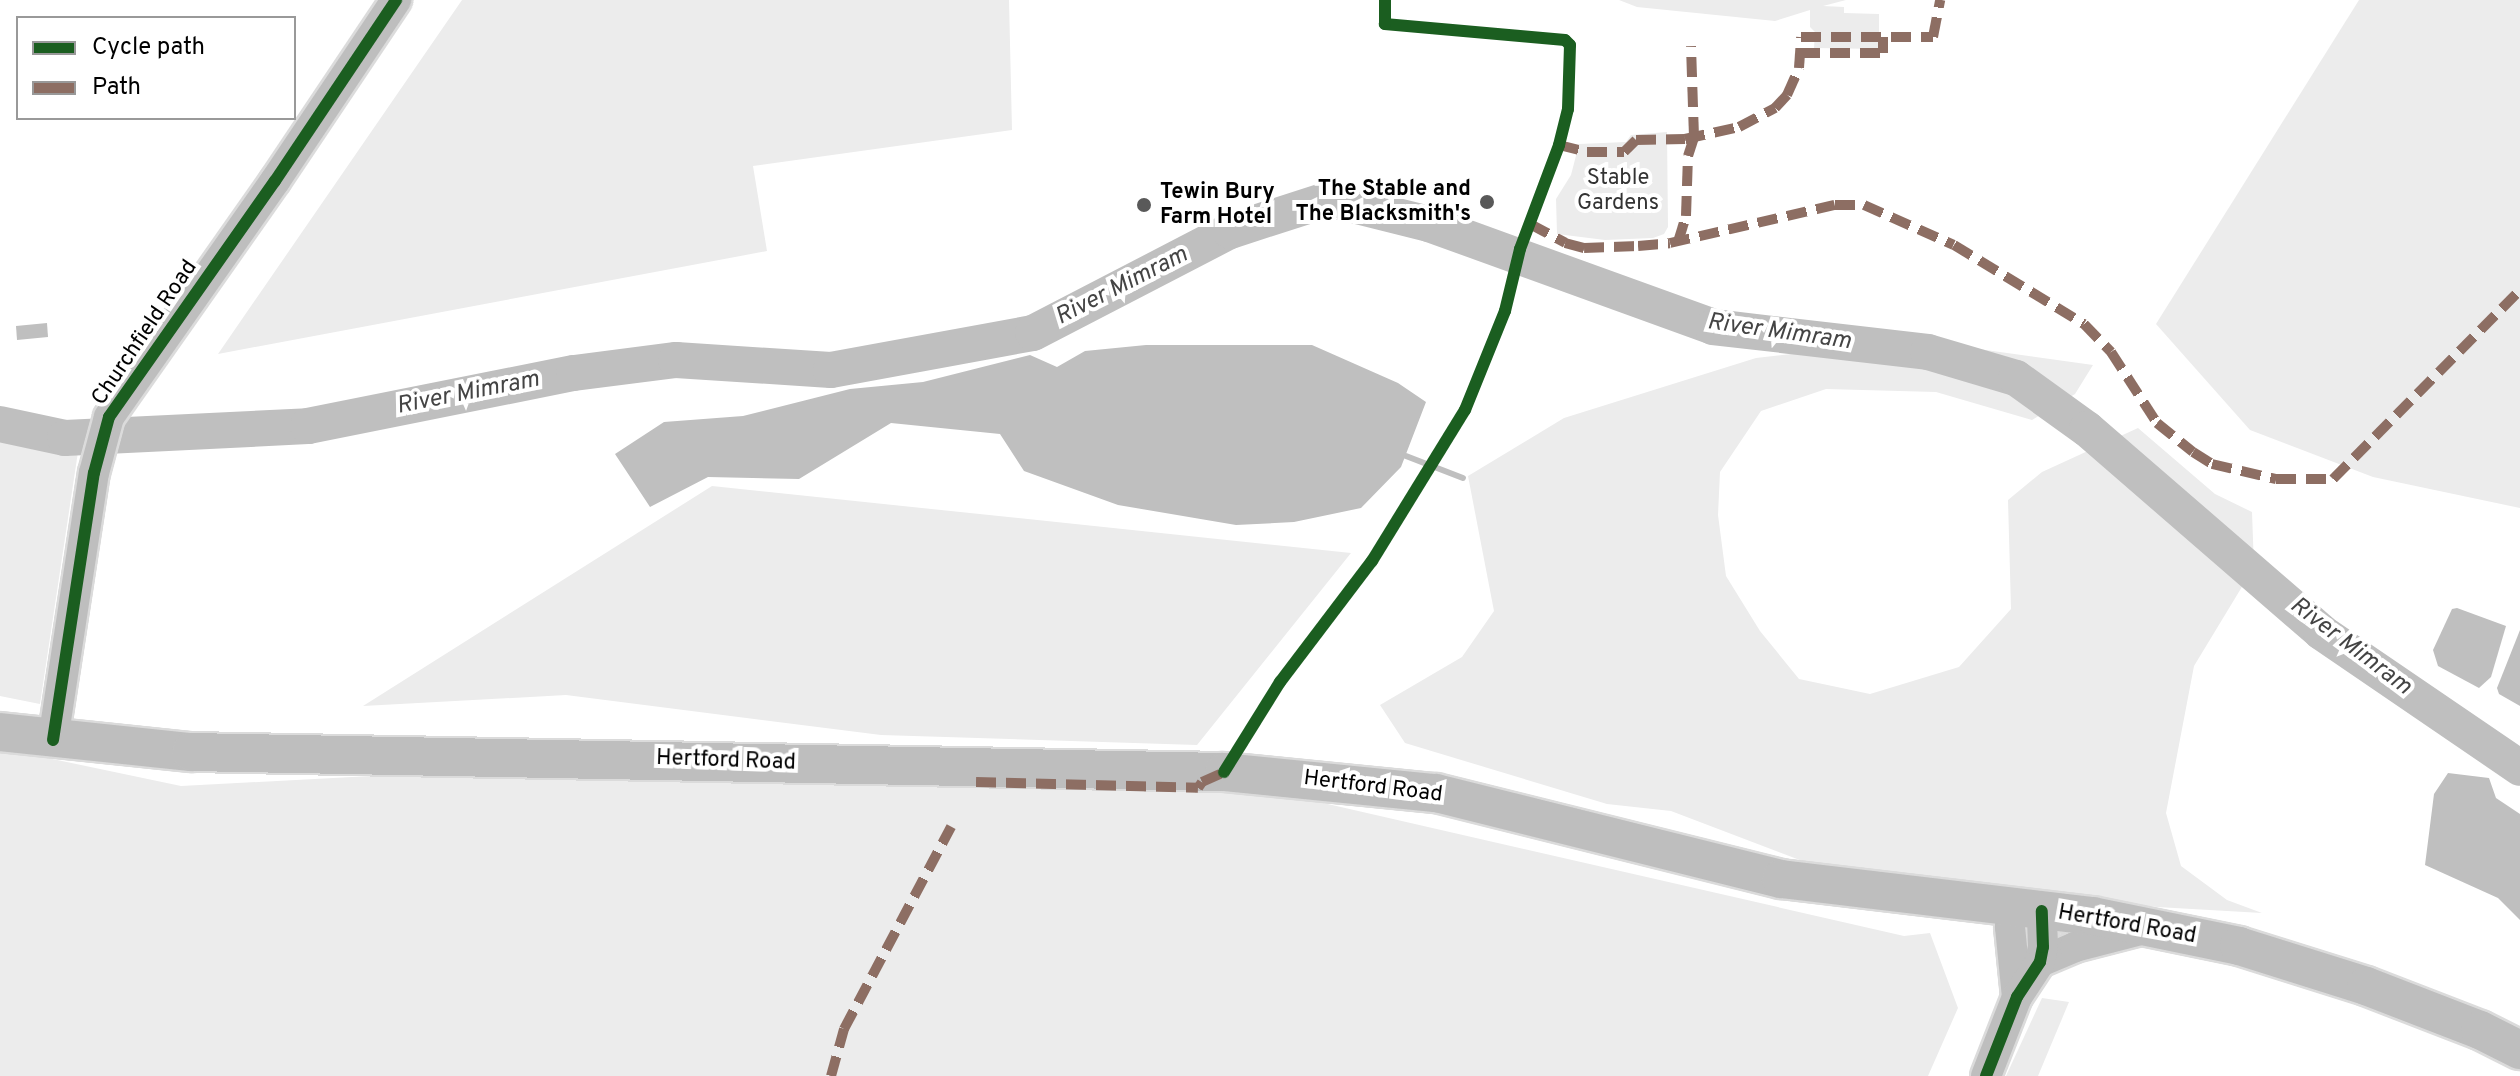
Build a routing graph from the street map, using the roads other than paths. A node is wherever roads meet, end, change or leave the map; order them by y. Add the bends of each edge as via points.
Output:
1 (396, 0) edge
2 (0, 732) edge
3 (53, 740) junction
4 (2027, 909) junction
5 (2154, 927) junction
6 (2040, 962) junction
7 (2017, 997) junction
8 (2520, 1050) edge
9 (1986, 1076) edge

1 - 3 street, Churchfield Road via 109,417 94,473
2 - 3 main road, Hertford Road
3 - 4 main road, Hertford Road via 191,752 1275,775 1436,793 1781,879
4 - 5 main road, Hertford Road
4 - 6 street via 2043,947
4 - 7 street via 2010,927
5 - 6 street via 2075,947
5 - 8 main road, Hertford Road via 2239,946 2366,986
6 - 7 street
7 - 9 street

